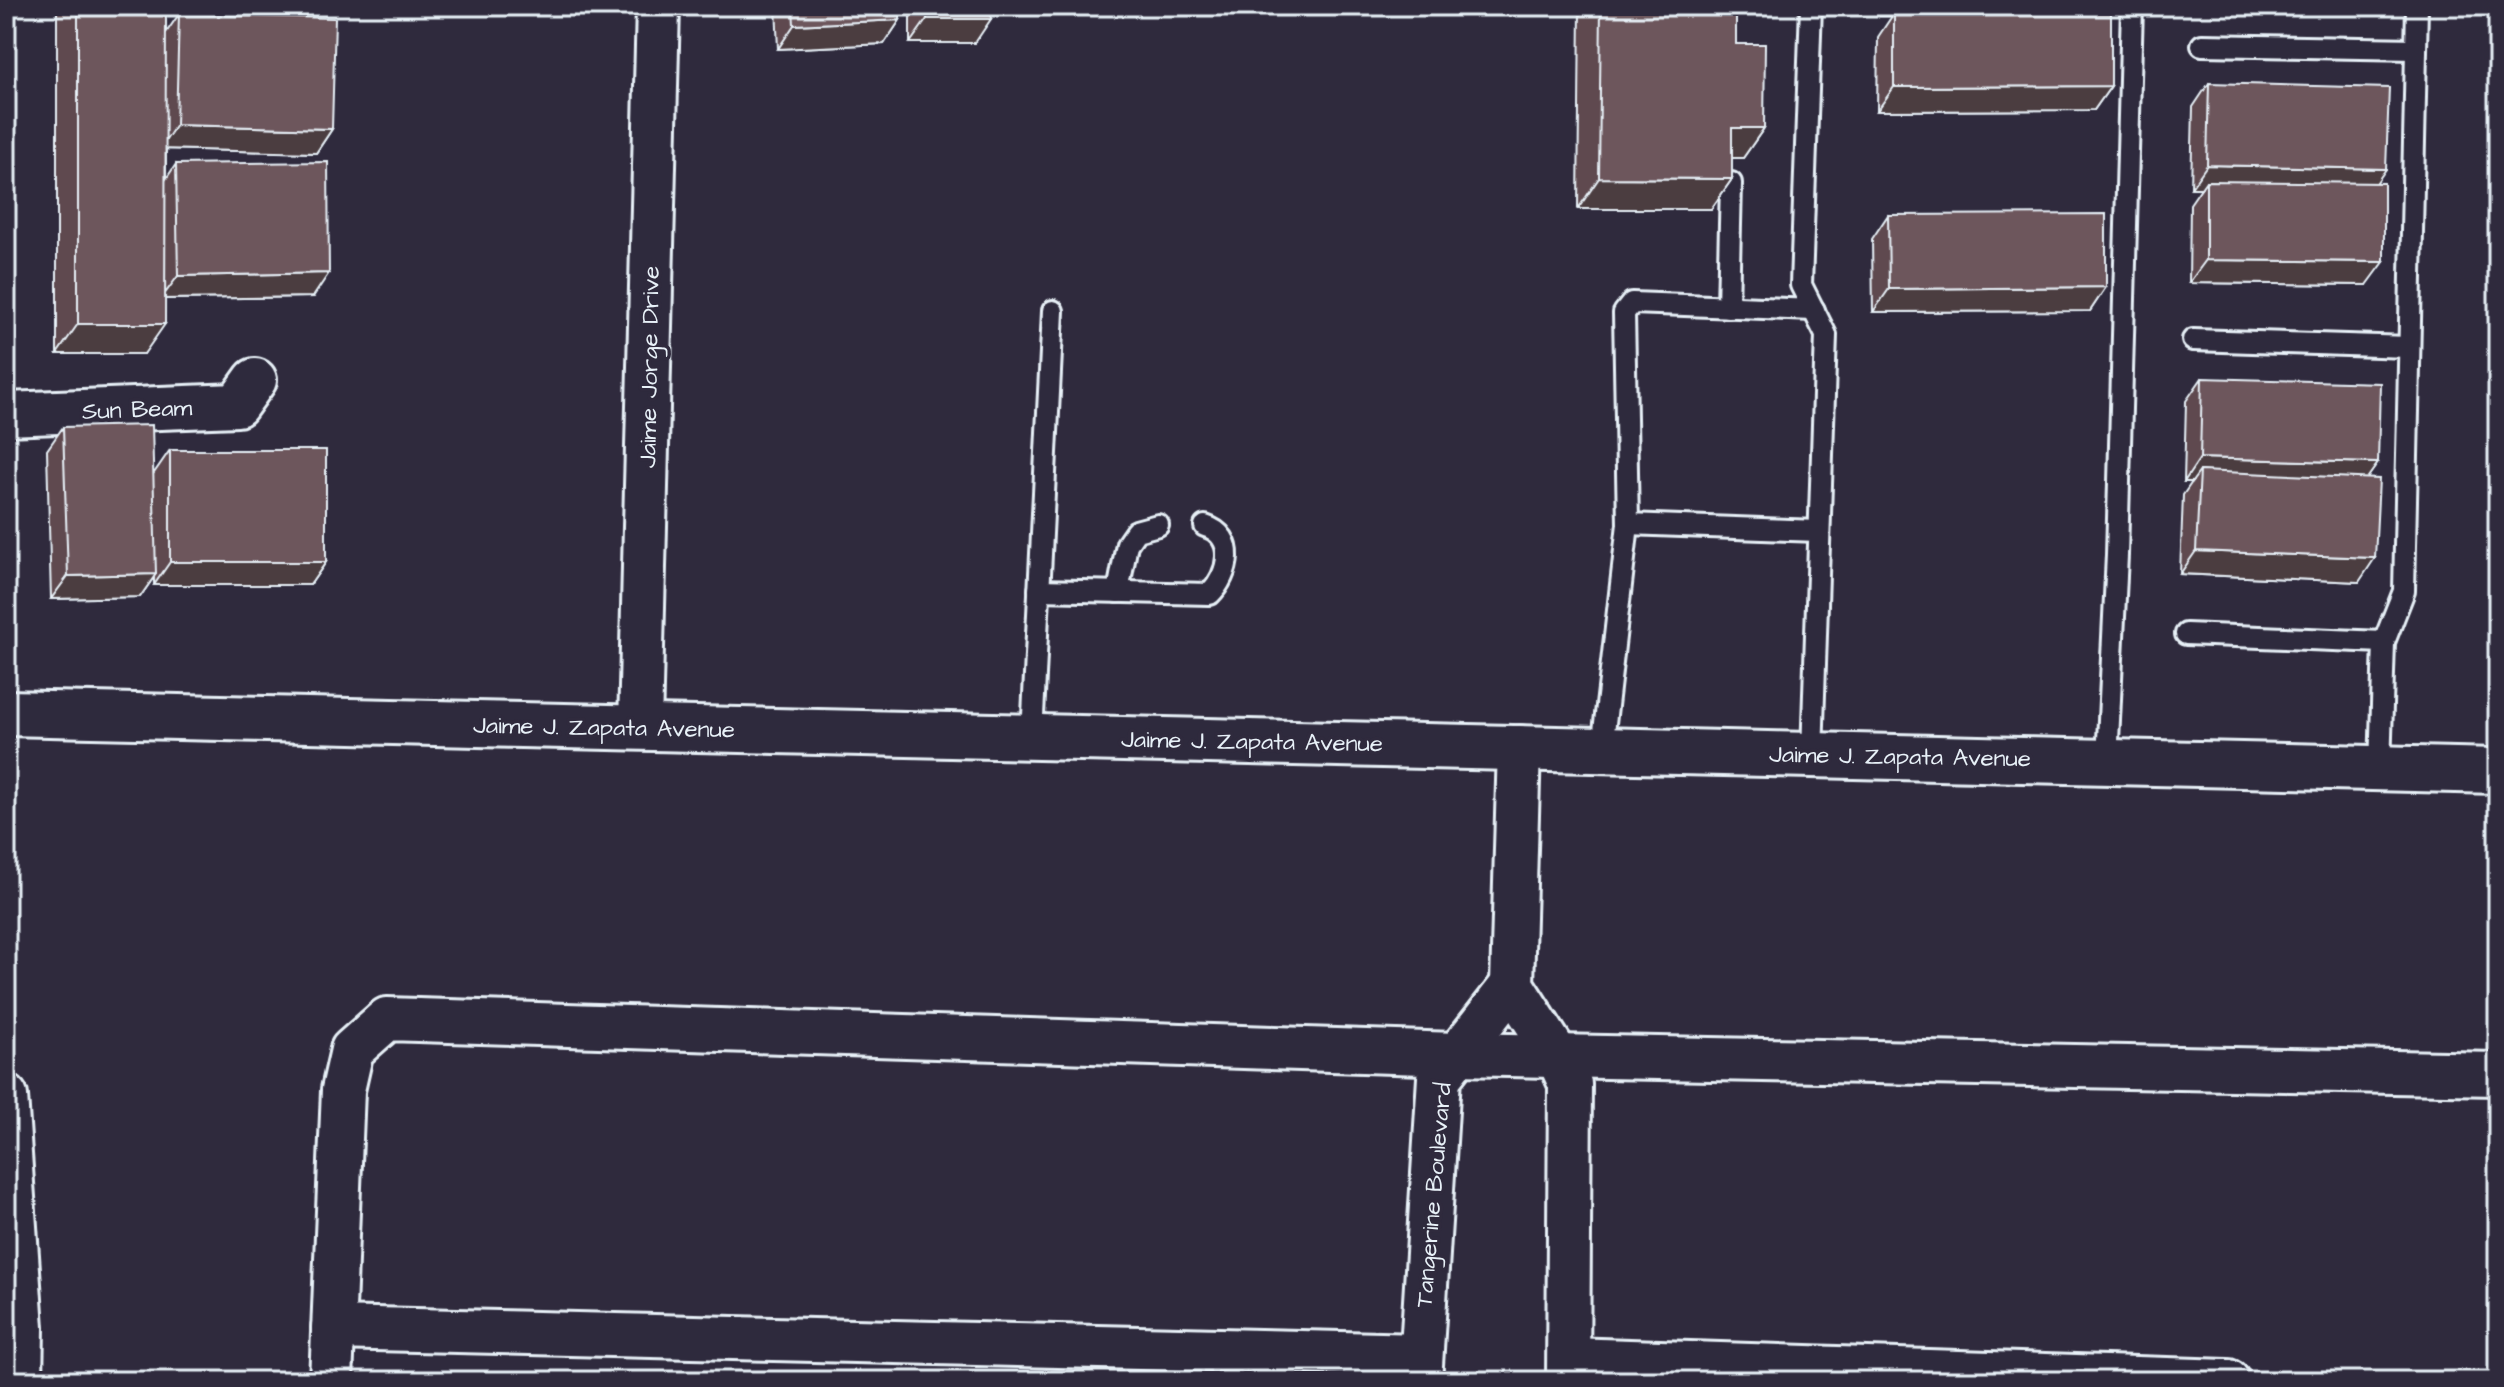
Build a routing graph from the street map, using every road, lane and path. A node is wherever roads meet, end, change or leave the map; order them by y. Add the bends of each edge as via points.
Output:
1 (658, 6) edge
2 (1811, 6) edge
3 (2132, 6) edge
4 (2417, 6) edge
5 (2202, 45) dead end
6 (2416, 49) junction
7 (1731, 183) edge
8 (1728, 307) junction
9 (1814, 310) junction
10 (1053, 311) dead end
11 (2193, 340) dead end
12 (2409, 347) junction
13 (255, 380) dead end
14 (6, 414) edge
15 (1628, 524) junction
16 (1158, 525) dead end
17 (1205, 526) dead end
18 (1819, 531) junction
19 (1039, 590) junction
20 (1118, 592) junction
21 (2186, 634) dead end
22 (2384, 642) junction
23 (6, 713) edge
24 (640, 727) junction
25 (1032, 736) junction
26 (1519, 747) junction
27 (1602, 749) junction
28 (1812, 754) junction
29 (2107, 761) junction
30 (2380, 768) junction
31 (2498, 771) edge
32 (1512, 985) junction
33 (1456, 1054) junction
34 (1557, 1055) junction
35 (2498, 1074) edge
36 (6, 1096) edge
37 (14, 1328) edge
38 (333, 1328) junction
39 (1420, 1368) edge
40 (1569, 1370) edge
41 (21, 1381) edge
42 (331, 1381) edge
43 (2228, 1381) edge

1 - 24 street, Jaime Jorge Drive
2 - 9 lane via 1801,285
3 - 29 lane
4 - 6 lane
5 - 6 lane
6 - 12 lane
7 - 8 lane
8 - 9 lane
8 - 15 lane via 1632,303 1624,313
9 - 18 lane via 1826,335
10 - 19 lane
11 - 12 lane
12 - 22 lane via 2404,591
13 - 14 street, Sun Beam via 237,405
15 - 18 lane
15 - 27 lane
16 - 20 lane via 1136,531 1127,544
17 - 20 lane via 1214,529 1225,546 1228,564 1221,584 1210,594
18 - 28 lane
19 - 20 lane
19 - 25 lane
21 - 22 lane
22 - 30 lane
23 - 24 street, Jaime J. Zapata Avenue
24 - 25 street, Jaime J. Zapata Avenue
25 - 26 street, Jaime J. Zapata Avenue
26 - 27 street, Jaime J. Zapata Avenue
26 - 32 street
27 - 28 street, Jaime J. Zapata Avenue
28 - 29 street, Jaime J. Zapata Avenue
29 - 30 street, Jaime J. Zapata Avenue
30 - 31 street, Jaime J. Zapata Avenue
32 - 33 street, Tangerine Boulevard
32 - 34 street
33 - 34 street
33 - 38 street via 387,1019 352,1050 343,1090
33 - 39 street, Tangerine Boulevard via 1439,1078
34 - 35 street
34 - 40 street via 1570,1084
36 - 37 street
37 - 41 street
38 - 39 street
38 - 42 street
40 - 43 street

